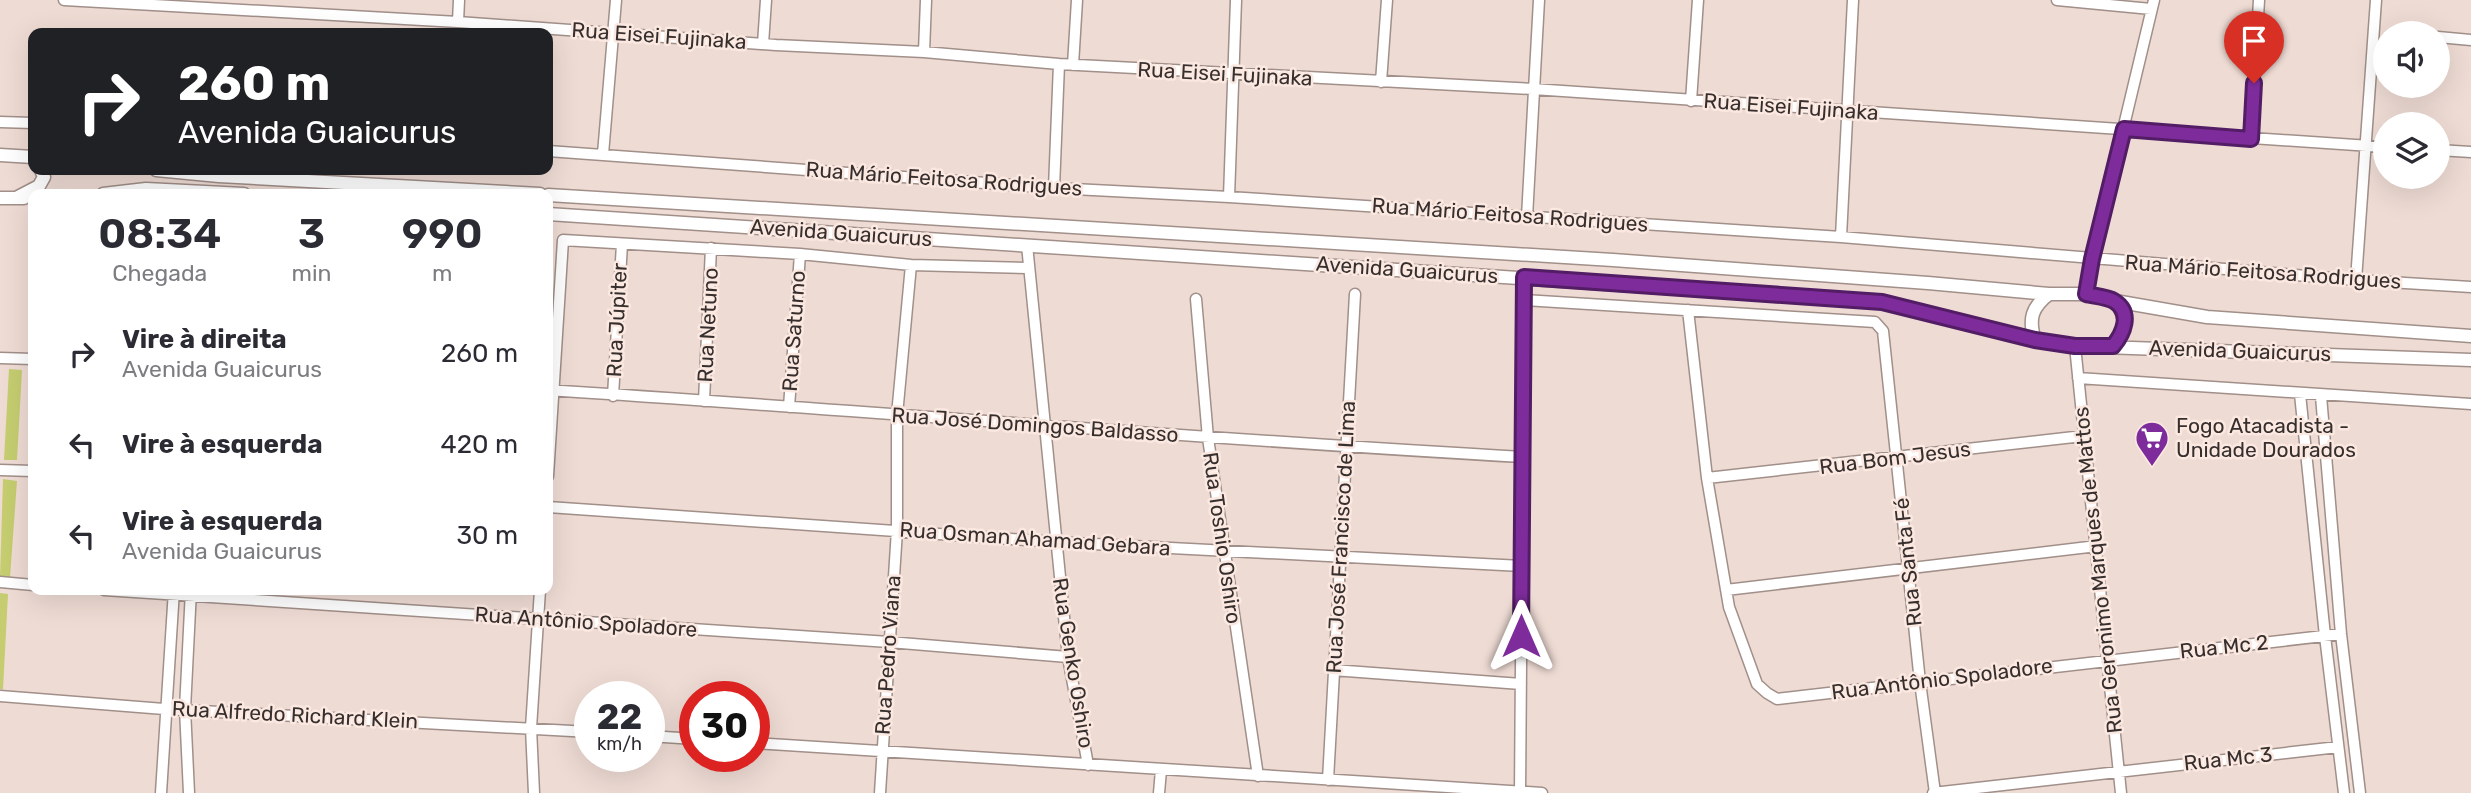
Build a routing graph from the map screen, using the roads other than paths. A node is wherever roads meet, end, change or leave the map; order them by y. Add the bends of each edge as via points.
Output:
1 (64, 0) edge
2 (306, 0) edge
3 (459, 0) edge
4 (616, 0) edge
5 (766, 0) edge
6 (926, 0) edge
7 (1077, 0) edge
8 (1236, 0) edge
9 (1387, 0) edge
10 (1539, 0) edge
11 (1698, 0) edge
12 (1853, 0) edge
13 (2057, 0) edge
14 (2259, 0) edge
15 (2376, 0) edge
16 (2153, 4) edge
17 (305, 12) junction
18 (2378, 21) edge
19 (450, 26) edge
20 (497, 28) edge
21 (553, 30) edge
22 (613, 33) junction
23 (2450, 38) edge
24 (2471, 40) edge
25 (763, 44) junction
26 (924, 52) junction
27 (1059, 64) junction
28 (1073, 65) junction
29 (1233, 74) junction
30 (1381, 82) junction
31 (1533, 89) junction
32 (2373, 90) edge
33 (1691, 101) junction
34 (1847, 111) junction
35 (0, 122) edge
36 (28, 123) edge
37 (2124, 129) junction
38 (2251, 139) junction
39 (2366, 146) junction
40 (2373, 146) edge
41 (553, 151) edge
42 (2450, 151) edge
43 (2471, 152) edge
44 (0, 155) edge
45 (603, 155) junction
46 (28, 158) edge
47 (43, 175) edge
48 (203, 175) joint
49 (219, 176) junction
50 (1054, 188) junction
51 (33, 189) edge
52 (202, 189) edge
53 (218, 189) edge
54 (451, 189) edge
55 (28, 192) edge
56 (553, 195) edge
57 (1229, 197) junction
58 (0, 198) edge
59 (16, 198) junction
60 (28, 198) edge
61 (553, 214) edge
62 (1527, 216) junction
63 (1841, 237) junction
64 (622, 244) junction
65 (1027, 245) junction
66 (711, 248) junction
67 (800, 254) junction
68 (2092, 259) junction
69 (911, 265) junction
70 (1028, 268) junction
71 (1524, 277) junction
72 (2356, 280) junction
73 (2471, 287) edge
74 (1355, 294) dead end
75 (2049, 294) junction
76 (2086, 294) junction
77 (1196, 299) dead end
78 (1524, 300) junction
79 (2115, 301) junction
80 (1688, 310) junction
81 (2471, 336) edge
82 (2035, 340) junction
83 (2075, 346) junction
84 (2113, 346) junction
85 (0, 358) edge
86 (28, 359) edge
87 (2471, 360) edge
88 (553, 366) edge
89 (2078, 378) junction
90 (553, 391) edge
91 (2300, 394) junction
92 (612, 396) junction
93 (2321, 396) junction
94 (704, 401) junction
95 (2471, 404) edge
96 (789, 407) junction
97 (897, 415) junction
98 (1044, 424) junction
99 (2083, 436) junction
100 (1208, 438) junction
101 (1345, 447) junction
102 (1523, 457) junction
103 (1898, 457) junction
104 (0, 470) edge
105 (28, 471) edge
106 (1707, 478) junction
107 (553, 507) edge
108 (897, 530) junction
109 (1055, 542) junction
110 (2097, 546) junction
111 (1224, 551) junction
112 (1339, 557) junction
113 (1522, 566) junction
114 (1908, 570) junction
115 (0, 582) edge
116 (28, 585) edge
117 (1726, 590) junction
118 (174, 595) edge
119 (191, 595) edge
120 (205, 595) edge
121 (539, 595) edge
122 (537, 618) junction
123 (2341, 634) junction
124 (2325, 636) junction
125 (889, 642) junction
126 (1068, 657) junction
127 (2106, 660) junction
128 (1334, 670) junction
129 (1920, 682) junction
130 (1521, 684) junction
131 (0, 696) edge
132 (164, 709) junction
133 (186, 709) junction
134 (531, 728) junction
135 (574, 731) edge
136 (770, 744) edge
137 (2338, 747) junction
138 (882, 752) junction
139 (1088, 765) junction
140 (1161, 770) junction
141 (2119, 772) junction
142 (1258, 776) junction
143 (1328, 780) junction
144 (1520, 792) edge
145 (161, 793) edge
146 (189, 793) edge
147 (534, 793) edge
148 (880, 793) edge
149 (1160, 793) edge
150 (1542, 793) edge
151 (1934, 793) edge
152 (2121, 793) edge
153 (2344, 793) edge
154 (2360, 793) edge

1 - 17 street, Rua Eisei Fujinaka
2 - 17 street
3 - 19 street
4 - 22 street
5 - 25 street
6 - 26 street
7 - 28 street
8 - 29 street
9 - 30 street
10 - 31 street
11 - 33 street
12 - 34 street
13 - 16 street
14 - 38 street
15 - 18 street
16 - 37 street
17 - 19 street, Rua Eisei Fujinaka
19 - 20 street, Rua Eisei Fujinaka
21 - 22 street, Rua Eisei Fujinaka
22 - 25 street, Rua Eisei Fujinaka
22 - 45 street
23 - 24 street
25 - 26 street, Rua Eisei Fujinaka
26 - 27 street, Rua Eisei Fujinaka
27 - 28 street, Rua Eisei Fujinaka
27 - 50 street
28 - 29 street, Rua Eisei Fujinaka
29 - 30 street, Rua Eisei Fujinaka
29 - 57 street
30 - 31 street, Rua Eisei Fujinaka
31 - 33 street, Rua Eisei Fujinaka
31 - 62 street
32 - 39 street
33 - 34 street, Rua Eisei Fujinaka
34 - 37 street, Rua Eisei Fujinaka
34 - 63 street
35 - 36 street
37 - 38 street, Rua Eisei Fujinaka
37 - 68 street
38 - 39 street, Rua Eisei Fujinaka
39 - 40 street, Rua Eisei Fujinaka
39 - 72 street
41 - 45 street, Rua Mário Feitosa Rodrigues
42 - 43 street
44 - 46 main road
45 - 50 street, Rua Mário Feitosa Rodrigues
47 - 51 main road
48 - 49 main road
48 - 52 street
49 - 53 street
49 - 54 main road
50 - 57 street, Rua Mário Feitosa Rodrigues
55 - 59 main road
56 - 75 main road, Avenida Guaicurus via 1627,261
57 - 62 street, Rua Mário Feitosa Rodrigues
58 - 59 main road
59 - 60 main road
61 - 65 main road, Avenida Guaicurus
62 - 63 street, Rua Mário Feitosa Rodrigues
63 - 68 street, Rua Mário Feitosa Rodrigues
64 - 66 street
64 - 88 street via 563,240
64 - 92 street, Rua Júpiter
65 - 70 street, Rua Genko Oshiro
65 - 71 main road, Avenida Guaicurus
66 - 67 street
66 - 94 street, Rua Netuno
67 - 69 street
67 - 96 street, Rua Saturno
68 - 72 street, Rua Mário Feitosa Rodrigues
68 - 76 street
69 - 70 street
69 - 97 street, Rua Pedro Viana
70 - 98 street, Rua Genko Oshiro
71 - 78 street
71 - 82 main road, Avenida Guaicurus via 1882,302
72 - 73 street, Rua Mário Feitosa Rodrigues
74 - 101 street, Rua José Francisco de Lima
75 - 76 main road, Avenida Guaicurus
75 - 82 main road via 2036,304 2030,318
76 - 79 main road, Avenida Guaicurus
77 - 100 street, Rua Toshio Oshiro
78 - 80 street
78 - 102 street
79 - 81 main road, Avenida Guaicurus via 2207,317
79 - 84 main road via 2125,327
80 - 103 street, Rua Santa Fé via 1875,322 1883,331
80 - 106 street
82 - 83 main road, Avenida Guaicurus
83 - 84 main road, Avenida Guaicurus
83 - 89 street, Rua Geronimo Marques de Mattos
84 - 87 main road, Avenida Guaicurus
85 - 86 street
89 - 91 street
89 - 99 street, Rua Geronimo Marques de Mattos
90 - 92 street, Rua José Domingos Baldasso
91 - 93 street
91 - 124 street
92 - 94 street, Rua José Domingos Baldasso
93 - 95 street
93 - 123 street
94 - 96 street, Rua José Domingos Baldasso
96 - 97 street, Rua José Domingos Baldasso
97 - 98 street, Rua José Domingos Baldasso
97 - 108 street, Rua Pedro Viana
98 - 100 street, Rua José Domingos Baldasso
98 - 109 street, Rua Genko Oshiro
99 - 103 street, Rua Bom Jesus
99 - 110 street, Rua Geronimo Marques de Mattos
100 - 101 street, Rua José Domingos Baldasso
100 - 111 street, Rua Toshio Oshiro
101 - 102 street, Rua José Domingos Baldasso
101 - 112 street, Rua José Francisco de Lima
102 - 113 street
103 - 106 street, Rua Bom Jesus
103 - 114 street, Rua Santa Fé
104 - 105 street
106 - 117 street
107 - 108 street, Rua Osman Ahamad Gebara
108 - 109 street, Rua Osman Ahamad Gebara
108 - 125 street, Rua Pedro Viana
109 - 111 street, Rua Osman Ahamad Gebara
109 - 126 street, Rua Genko Oshiro
110 - 114 street
110 - 127 street, Rua Geronimo Marques de Mattos
111 - 112 street, Rua Osman Ahamad Gebara
111 - 142 street, Rua Toshio Oshiro
112 - 113 street, Rua Osman Ahamad Gebara
112 - 128 street, Rua José Francisco de Lima
113 - 130 street
114 - 117 street
114 - 129 street, Rua Santa Fé
115 - 116 street
117 - 129 street, Rua Antônio Spoladore via 1757,684 1777,699
118 - 132 street
119 - 133 street
120 - 122 street, Rua Antônio Spoladore
121 - 122 street
122 - 125 street, Rua Antônio Spoladore
122 - 134 street
123 - 124 street, Rua Mc 2
123 - 154 street
124 - 127 street, Rua Mc 2
124 - 137 street
125 - 126 street, Rua Antônio Spoladore
125 - 138 street, Rua Pedro Viana
126 - 139 street, Rua Genko Oshiro
127 - 129 street, Rua Antônio Spoladore
127 - 141 street, Rua Geronimo Marques de Mattos
128 - 130 street
128 - 143 street, Rua José Francisco de Lima
129 - 151 street, Rua Santa Fé
130 - 144 street
131 - 132 street, Rua Alfredo Richard Klein
132 - 133 street, Rua Alfredo Richard Klein
132 - 145 street
133 - 134 street, Rua Alfredo Richard Klein
133 - 146 street
134 - 135 street, Rua Alfredo Richard Klein
134 - 147 street
136 - 138 street
137 - 141 street, Rua Mc 3
137 - 153 street
138 - 139 street
138 - 148 street, Rua Pedro Viana
139 - 140 street
140 - 142 street
140 - 149 street
141 - 151 street
141 - 152 street, Rua Geronimo Marques de Mattos
142 - 143 street
143 - 144 street
144 - 150 street

